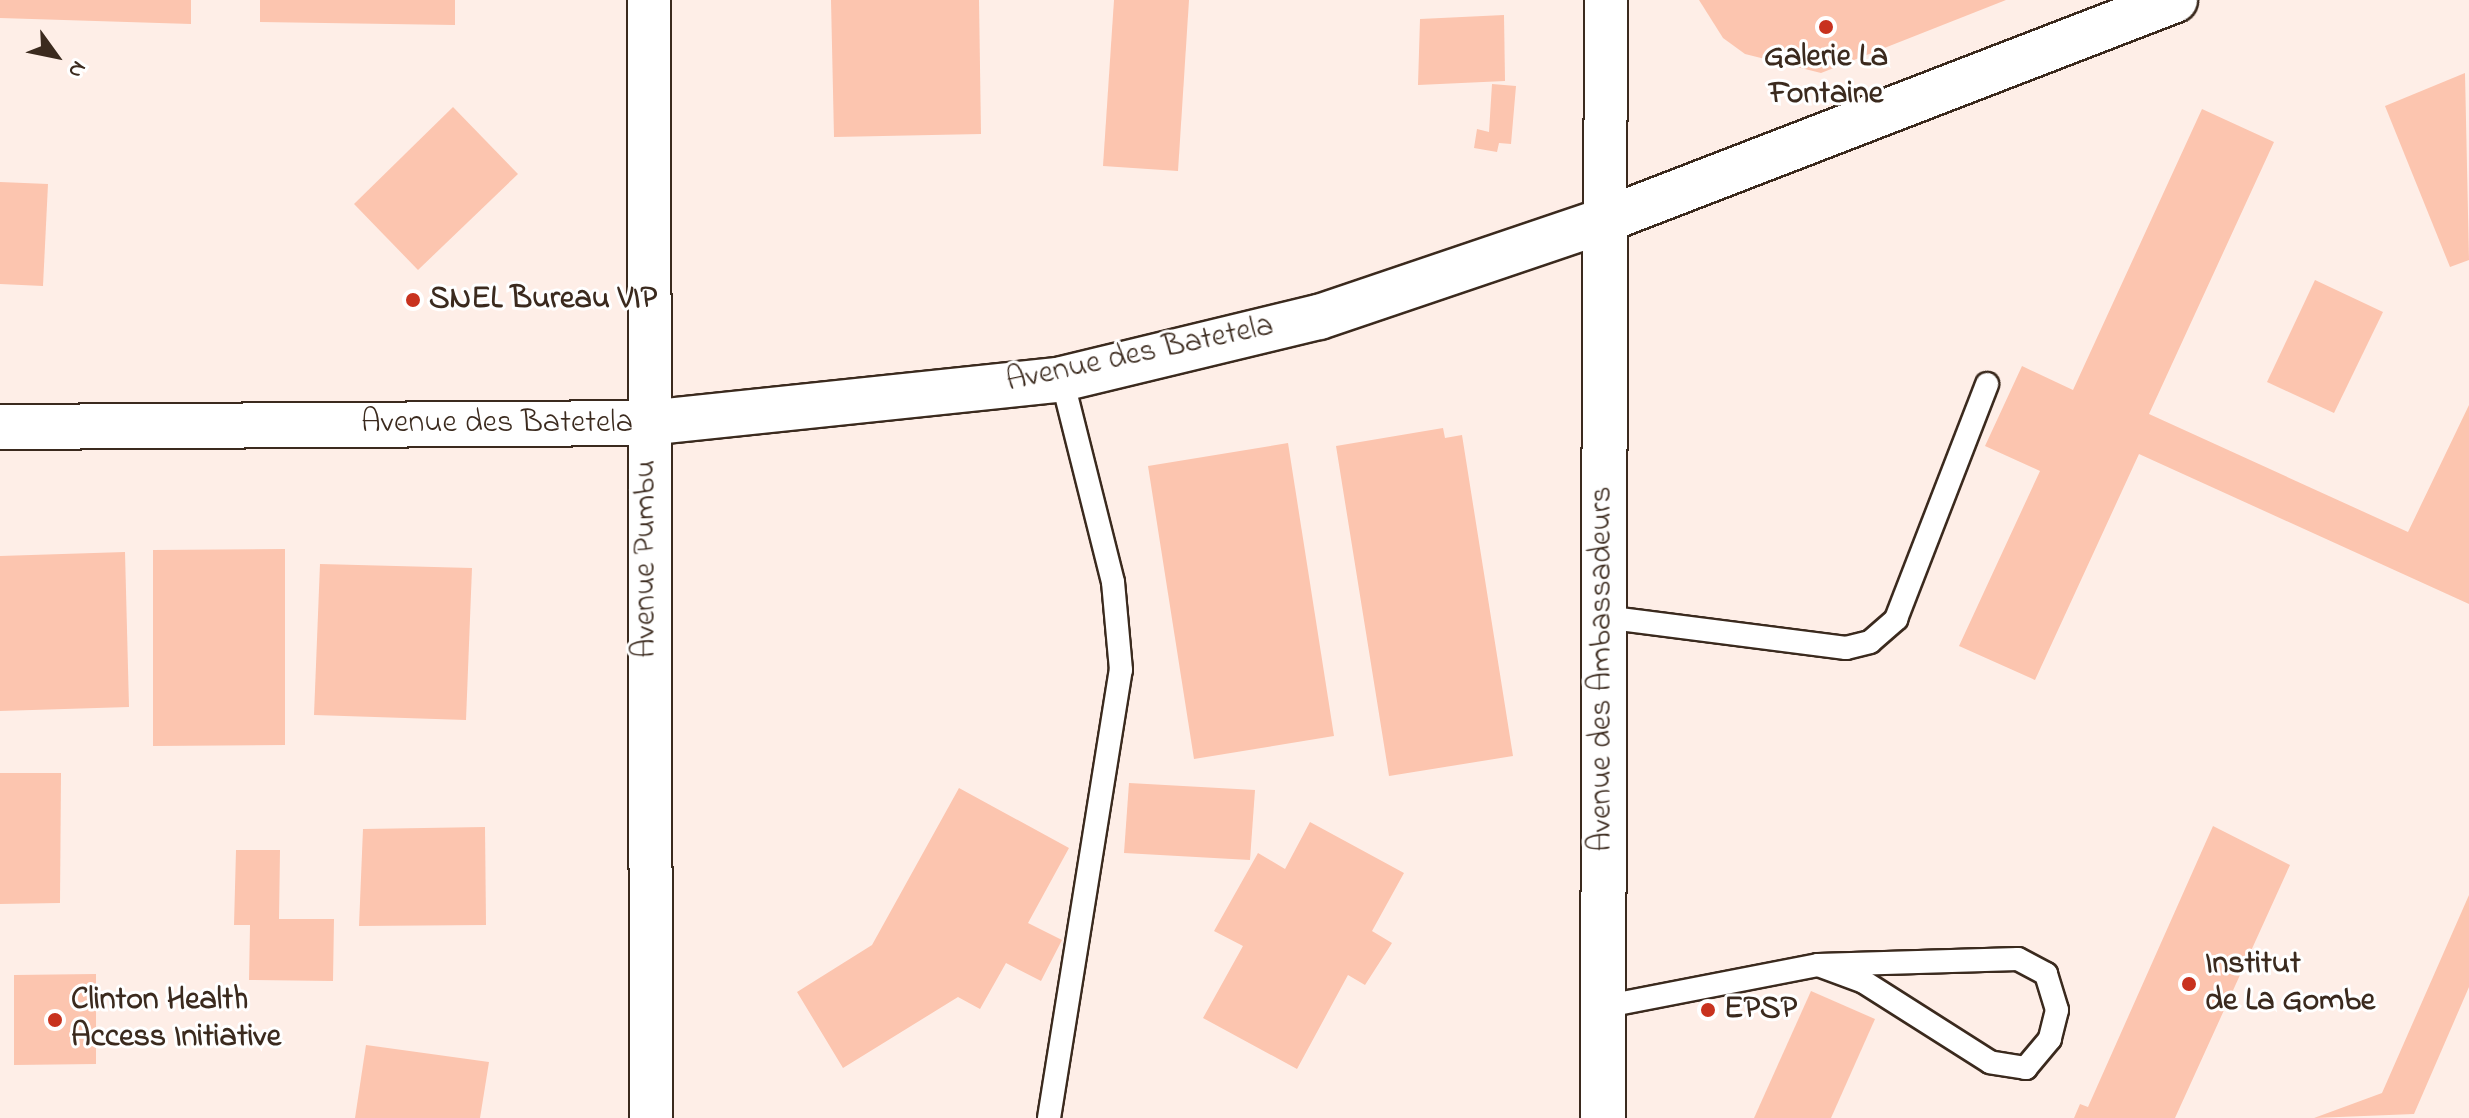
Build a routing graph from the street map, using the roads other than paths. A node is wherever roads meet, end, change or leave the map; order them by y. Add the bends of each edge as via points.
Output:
1 (649, 0) edge
2 (1606, 0) edge
3 (2175, 0) edge
4 (1605, 220) junction
5 (1062, 379) junction
6 (1987, 384) dead end
7 (646, 423) junction
8 (0, 427) edge
9 (1604, 617) junction
10 (1818, 965) junction
11 (1602, 1007) junction
12 (651, 1118) edge
13 (1049, 1118) edge
14 (1603, 1118) edge

1 - 7 street, Avenue Pumbu
2 - 4 street
3 - 4 street, Avenue des Batetela
4 - 5 street, Avenue des Batetela via 1319,317
4 - 9 street, Avenue des Ambassadeurs
5 - 7 street, Avenue des Batetela
5 - 13 lane via 1113,582 1121,670
6 - 9 lane via 1896,619 1870,642 1846,648
7 - 8 street, Avenue des Batetela
7 - 12 street, Avenue Pumbu
9 - 11 street, Avenue des Ambassadeurs
10 - 10 lane via 2018,959 2046,974 2057,1010 2050,1039 2026,1068 1990,1062 1864,982
10 - 11 lane
11 - 14 street, Avenue des Ambassadeurs

